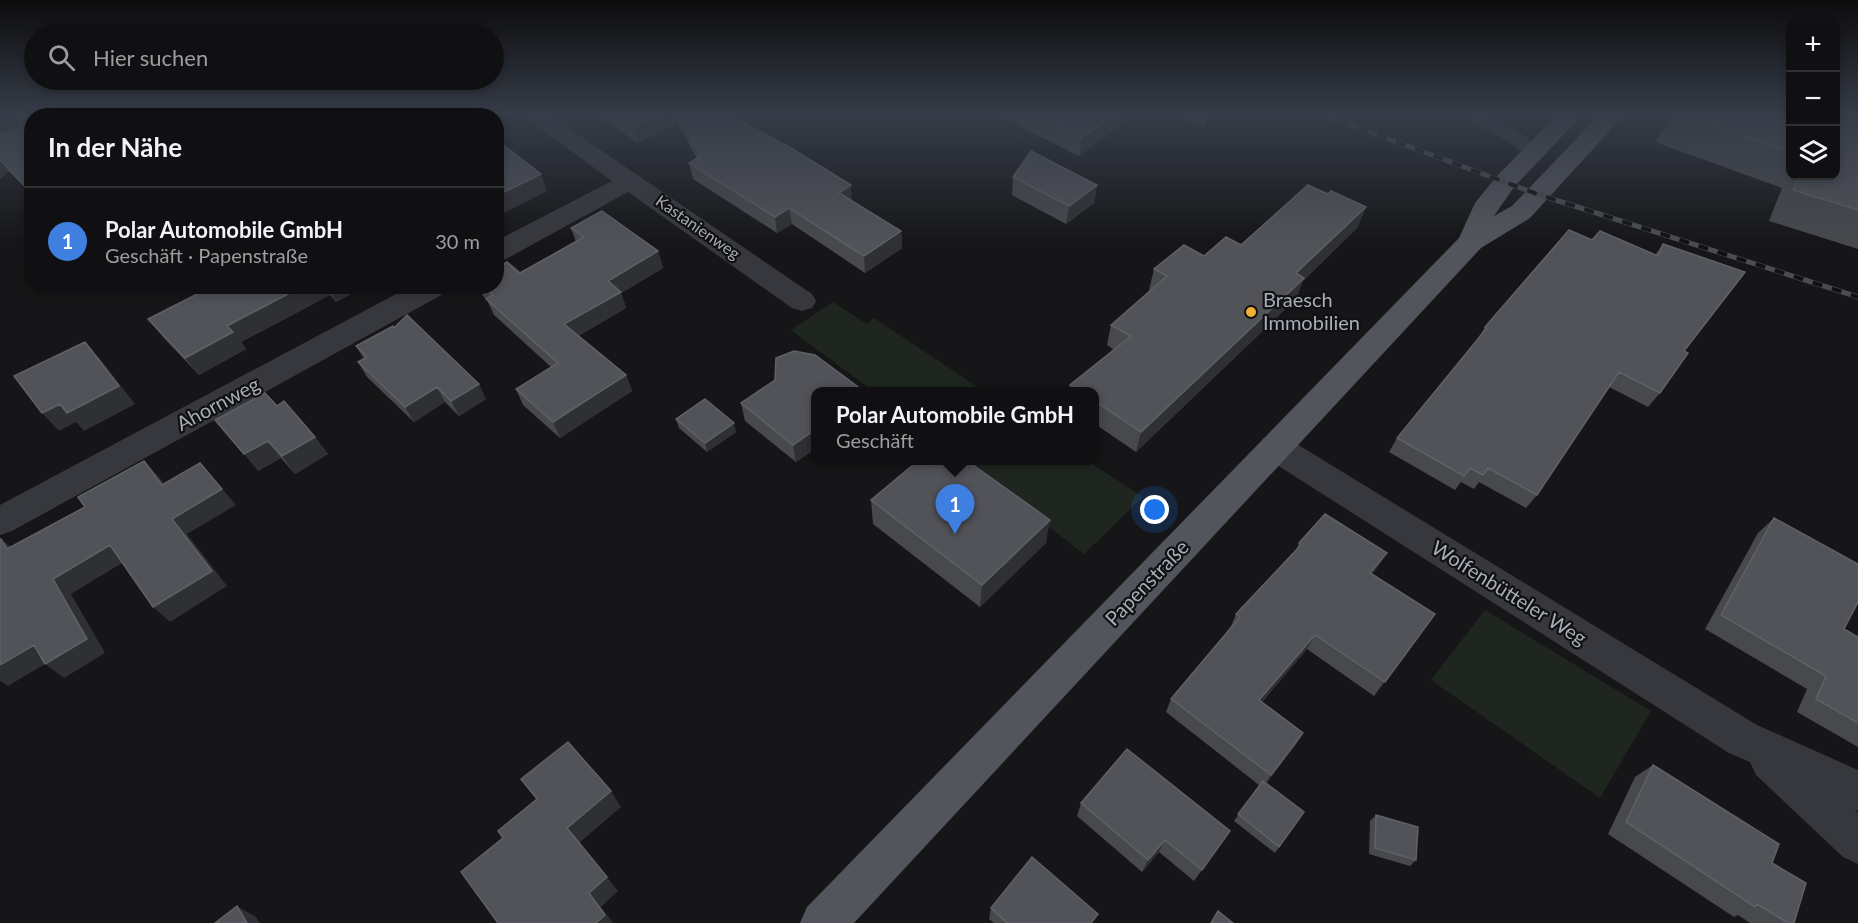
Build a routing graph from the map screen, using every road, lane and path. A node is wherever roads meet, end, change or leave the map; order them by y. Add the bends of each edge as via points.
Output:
1 (598, 157) edge
2 (1530, 157) edge
3 (1573, 157) edge
4 (632, 180) junction
5 (1471, 242) junction
6 (504, 250) edge
7 (420, 294) edge
8 (802, 301) dead end
9 (1275, 447) junction
10 (0, 521) edge
11 (1743, 739) junction
12 (1858, 791) edge
13 (1858, 842) edge
14 (822, 923) edge

1 - 4 street, Kastanienweg
2 - 5 main road, Papenstraße via 1484,209
3 - 5 main road, Papenstraße via 1521,212
4 - 6 street
4 - 8 street, Kastanienweg
5 - 9 main road, Papenstraße
7 - 10 street, Ahornweg
9 - 11 street, Wolfenbütteler Weg
9 - 14 main road, Papenstraße
11 - 12 street, Wolfenbütteler Weg
11 - 13 street, Wolfenbütteler Weg

